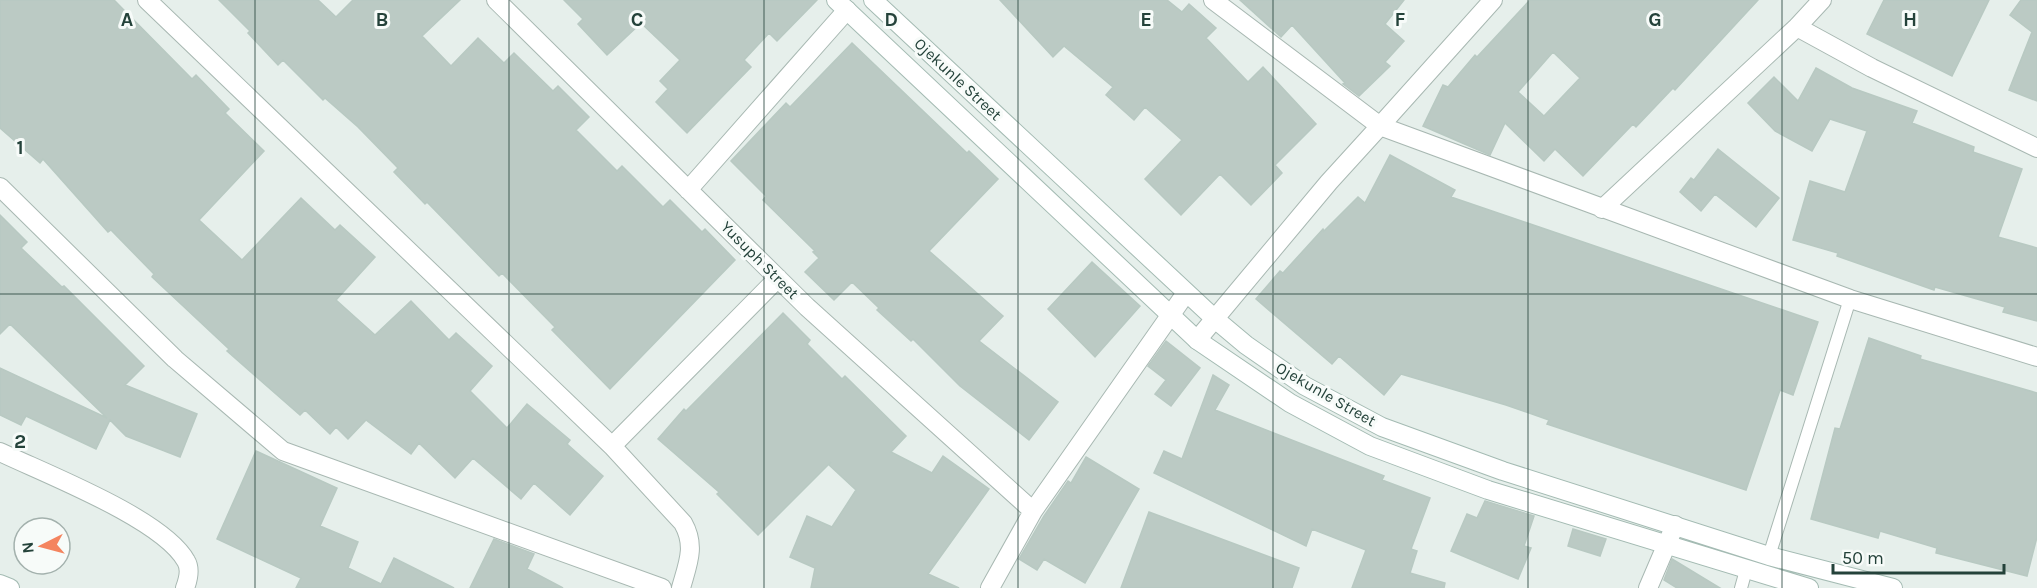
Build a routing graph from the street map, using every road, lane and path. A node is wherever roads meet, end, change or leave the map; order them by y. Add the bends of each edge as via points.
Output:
1 (147, 0) edge
2 (496, 0) edge
3 (873, 0) edge
4 (1213, 0) edge
5 (1493, 0) edge
6 (1822, 0) edge
7 (841, 5) edge
8 (1797, 27) junction
9 (1380, 126) junction
10 (2037, 148) edge
11 (0, 187) edge
12 (688, 190) junction
13 (1602, 209) junction
14 (778, 278) junction
15 (1186, 293) junction
16 (1850, 298) junction
17 (1170, 313) junction
18 (1215, 319) junction
19 (1197, 340) junction
20 (2037, 357) edge
21 (612, 446) junction
22 (0, 452) edge
23 (1033, 511) junction
24 (1676, 525) junction
25 (1664, 546) junction
26 (1769, 555) junction
27 (1743, 579) edge
28 (0, 584) edge
29 (10, 588) edge
30 (185, 588) edge
31 (662, 588) edge
32 (681, 588) edge
33 (990, 588) edge
34 (1648, 588) edge
35 (1809, 588) edge
36 (1893, 588) edge

1 - 21 street
2 - 12 street, Yusuph Street
3 - 15 street, Ojekunle Street
4 - 9 street
5 - 9 street
6 - 8 street
7 - 12 street
7 - 17 street, Ojekunle Street
8 - 10 street
8 - 13 street
9 - 13 street
9 - 18 street
11 - 31 street via 175,359 283,451
12 - 14 street, Yusuph Street
13 - 16 street
14 - 21 street
14 - 23 street, Yusuph Street
15 - 17 street
15 - 18 street, Ojekunle Street
16 - 20 street
16 - 26 lane
17 - 19 street, Ojekunle Street
17 - 23 street
18 - 19 street
18 - 24 street, Ojekunle Street via 1305,386 1382,427 1503,471
19 - 25 street, Ojekunle Street via 1290,403 1370,446 1488,490
21 - 32 street via 683,523 691,537 692,551
22 - 30 street via 148,523 188,563
23 - 33 street
24 - 25 street
24 - 26 street, Ojekunle Street
25 - 27 street, Ojekunle Street
25 - 34 street
26 - 36 street, Ojekunle Street
27 - 35 street, Ojekunle Street
28 - 29 street

